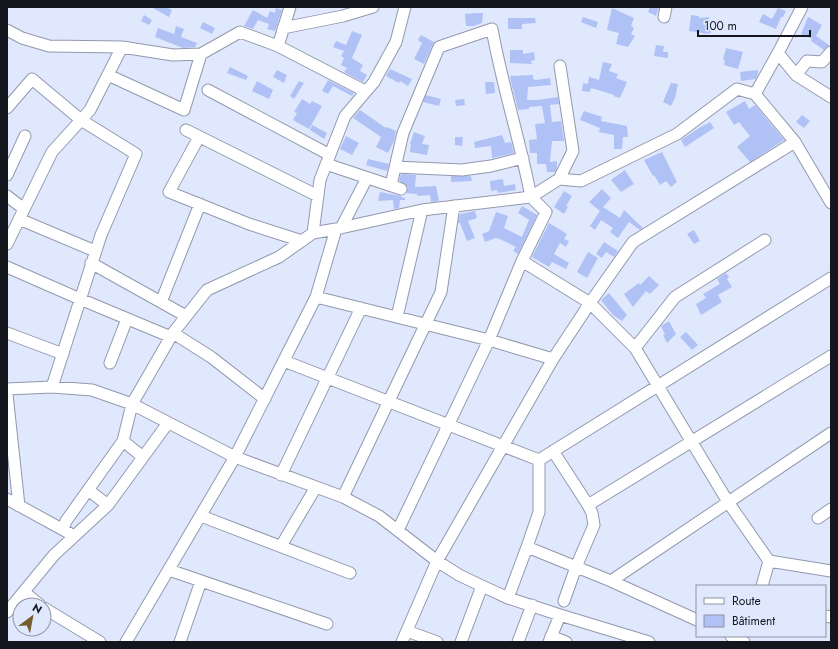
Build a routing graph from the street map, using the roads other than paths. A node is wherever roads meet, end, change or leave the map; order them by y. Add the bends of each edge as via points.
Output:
1 (290, 7) edge
2 (373, 7) edge
3 (405, 7) edge
4 (802, 7) edge
5 (284, 28) junction
6 (7, 30) edge
7 (278, 46) junction
8 (122, 47) junction
9 (831, 52) edge
10 (778, 53) junction
11 (201, 54) junction
12 (560, 66) dead end
13 (108, 75) junction
14 (796, 75) junction
15 (208, 90) dead end
16 (366, 92) junction
17 (755, 94) junction
18 (831, 97) edge
19 (7, 108) edge
20 (81, 120) junction
21 (186, 130) dead end
22 (26, 136) dead end
23 (199, 137) junction
24 (795, 142) junction
25 (523, 158) junction
26 (328, 160) junction
27 (395, 167) junction
28 (7, 175) edge
29 (367, 178) junction
30 (559, 179) junction
31 (7, 196) edge
32 (318, 196) junction
33 (531, 196) junction
34 (830, 200) edge
35 (200, 204) junction
36 (454, 206) junction
37 (422, 210) junction
38 (22, 214) junction
39 (338, 229) junction
40 (313, 233) junction
41 (765, 240) dead end
42 (302, 241) junction
43 (7, 244) edge
44 (96, 251) junction
45 (522, 261) junction
46 (91, 263) junction
47 (7, 267) edge
48 (831, 278) edge
49 (316, 297) junction
50 (80, 299) junction
51 (160, 302) junction
52 (590, 303) junction
53 (361, 308) junction
54 (186, 316) junction
55 (397, 317) junction
56 (126, 319) junction
57 (426, 324) junction
58 (7, 333) edge
59 (172, 335) junction
60 (490, 340) junction
61 (635, 348) junction
62 (63, 354) junction
63 (831, 356) edge
64 (553, 359) junction
65 (284, 361) junction
66 (110, 363) dead end
67 (328, 378) junction
68 (658, 386) junction
69 (52, 388) junction
70 (7, 389) edge
71 (7, 394) edge
72 (264, 399) junction
73 (389, 402) junction
74 (132, 404) junction
75 (168, 423) junction
76 (449, 425) junction
77 (831, 433) edge
78 (123, 442) junction
79 (691, 442) junction
80 (503, 446) junction
81 (553, 451) junction
82 (143, 456) junction
83 (235, 457) junction
84 (539, 460) junction
85 (11, 473) edge
86 (281, 475) junction
87 (316, 487) junction
88 (88, 490) junction
89 (343, 497) junction
90 (7, 499) edge
91 (728, 502) junction
92 (108, 505) junction
93 (588, 505) junction
94 (19, 506) junction
95 (831, 509) edge
96 (201, 516) junction
97 (831, 521) edge
98 (63, 529) junction
99 (398, 530) junction
100 (75, 536) junction
101 (281, 546) junction
102 (527, 547) junction
103 (437, 561) junction
104 (769, 561) junction
105 (576, 567) junction
106 (169, 570) junction
107 (831, 571) edge
108 (350, 573) dead end
109 (201, 581) junction
110 (612, 581) junction
111 (762, 585) edge
112 (482, 586) junction
113 (24, 592) junction
114 (30, 597) edge
115 (508, 598) junction
116 (564, 601) dead end
117 (532, 605) junction
118 (7, 612) edge
119 (52, 613) edge
120 (560, 615) junction
121 (696, 620) edge
122 (327, 624) dead end
123 (407, 631) junction
124 (733, 637) edge
125 (550, 639) edge
126 (100, 642) edge
127 (126, 642) edge
128 (180, 642) edge
129 (402, 642) edge
130 (437, 642) edge
131 (461, 642) edge
132 (518, 642) edge
133 (566, 642) edge
134 (649, 642) edge
135 (744, 642) edge

1 - 5 street
2 - 5 street
3 - 16 street via 396,42
4 - 10 street
5 - 7 street
6 - 8 street via 22,38 49,46
7 - 11 street via 240,32
7 - 16 street
8 - 11 street via 173,55
8 - 13 street
9 - 14 street via 822,62 807,61
10 - 14 street
10 - 17 street
11 - 13 street via 184,110
12 - 30 street via 573,152
13 - 20 street via 90,110
14 - 18 street
15 - 26 street
16 - 26 street via 345,116
17 - 24 street
17 - 30 street via 737,89 677,134 581,181
19 - 20 street via 32,79
20 - 38 street via 52,152
20 - 44 street via 136,154
21 - 23 street
22 - 28 street
23 - 32 street
23 - 35 street via 169,192
24 - 34 street
24 - 52 street via 633,242
25 - 27 street via 462,170
25 - 27 street via 492,29 439,47 403,133
25 - 33 street
26 - 29 street
26 - 32 street via 320,180
27 - 29 street via 396,187
29 - 39 street
30 - 33 street
31 - 38 street
32 - 40 street
33 - 36 street
33 - 45 street via 546,212
35 - 42 street via 248,224
35 - 51 street
36 - 37 street
36 - 57 street via 441,292
37 - 39 street
37 - 55 street
38 - 43 street
38 - 44 street
39 - 40 street
39 - 49 street
40 - 42 street
41 - 61 street via 675,297
42 - 54 street via 279,256 207,290
44 - 46 street
45 - 52 street
45 - 60 street
46 - 50 street
46 - 51 street
47 - 50 street
48 - 68 street
49 - 53 street
49 - 65 street
50 - 56 street
50 - 62 street
51 - 54 street
52 - 61 street
52 - 64 street
53 - 55 street
53 - 67 street
54 - 59 street
55 - 57 street
56 - 59 street
56 - 66 street
57 - 60 street
57 - 73 street
58 - 62 street
59 - 72 street via 211,357
59 - 74 street
60 - 64 street
60 - 76 street
61 - 68 street
62 - 69 street
63 - 79 street
64 - 80 street
65 - 67 street
65 - 72 street
67 - 73 street
67 - 86 street
68 - 79 street
68 - 81 street
69 - 70 street
69 - 74 street via 92,390
71 - 85 street
72 - 83 street
73 - 76 street
73 - 89 street
74 - 75 street
74 - 78 street
75 - 82 street
75 - 83 street
76 - 80 street
76 - 99 street
77 - 91 street
78 - 82 street
78 - 88 street
79 - 91 street
79 - 93 street
80 - 84 street
80 - 103 street
81 - 84 street
81 - 93 street
82 - 92 street
83 - 86 street
83 - 96 street
84 - 102 street via 539,512
85 - 94 street
86 - 87 street
87 - 89 street
87 - 101 street
88 - 92 street
88 - 98 street
89 - 99 street via 379,516
90 - 94 street
91 - 104 street
91 - 110 street
92 - 100 street
93 - 105 street via 594,525
94 - 98 street
95 - 97 street via 818,518
96 - 101 street
96 - 106 street
98 - 100 street
99 - 103 street
100 - 113 street via 54,555
101 - 108 street
102 - 105 street
102 - 115 street
103 - 112 street
103 - 123 street
104 - 107 street
104 - 111 street
105 - 110 street
105 - 116 street
106 - 109 street
106 - 127 street
109 - 122 street
109 - 128 street
110 - 121 street
112 - 115 street
112 - 131 street
113 - 114 street
113 - 118 street
115 - 117 street
117 - 120 street
117 - 132 street
119 - 126 street
120 - 125 street
120 - 134 street
123 - 129 street
123 - 130 street
124 - 135 street
125 - 133 street

